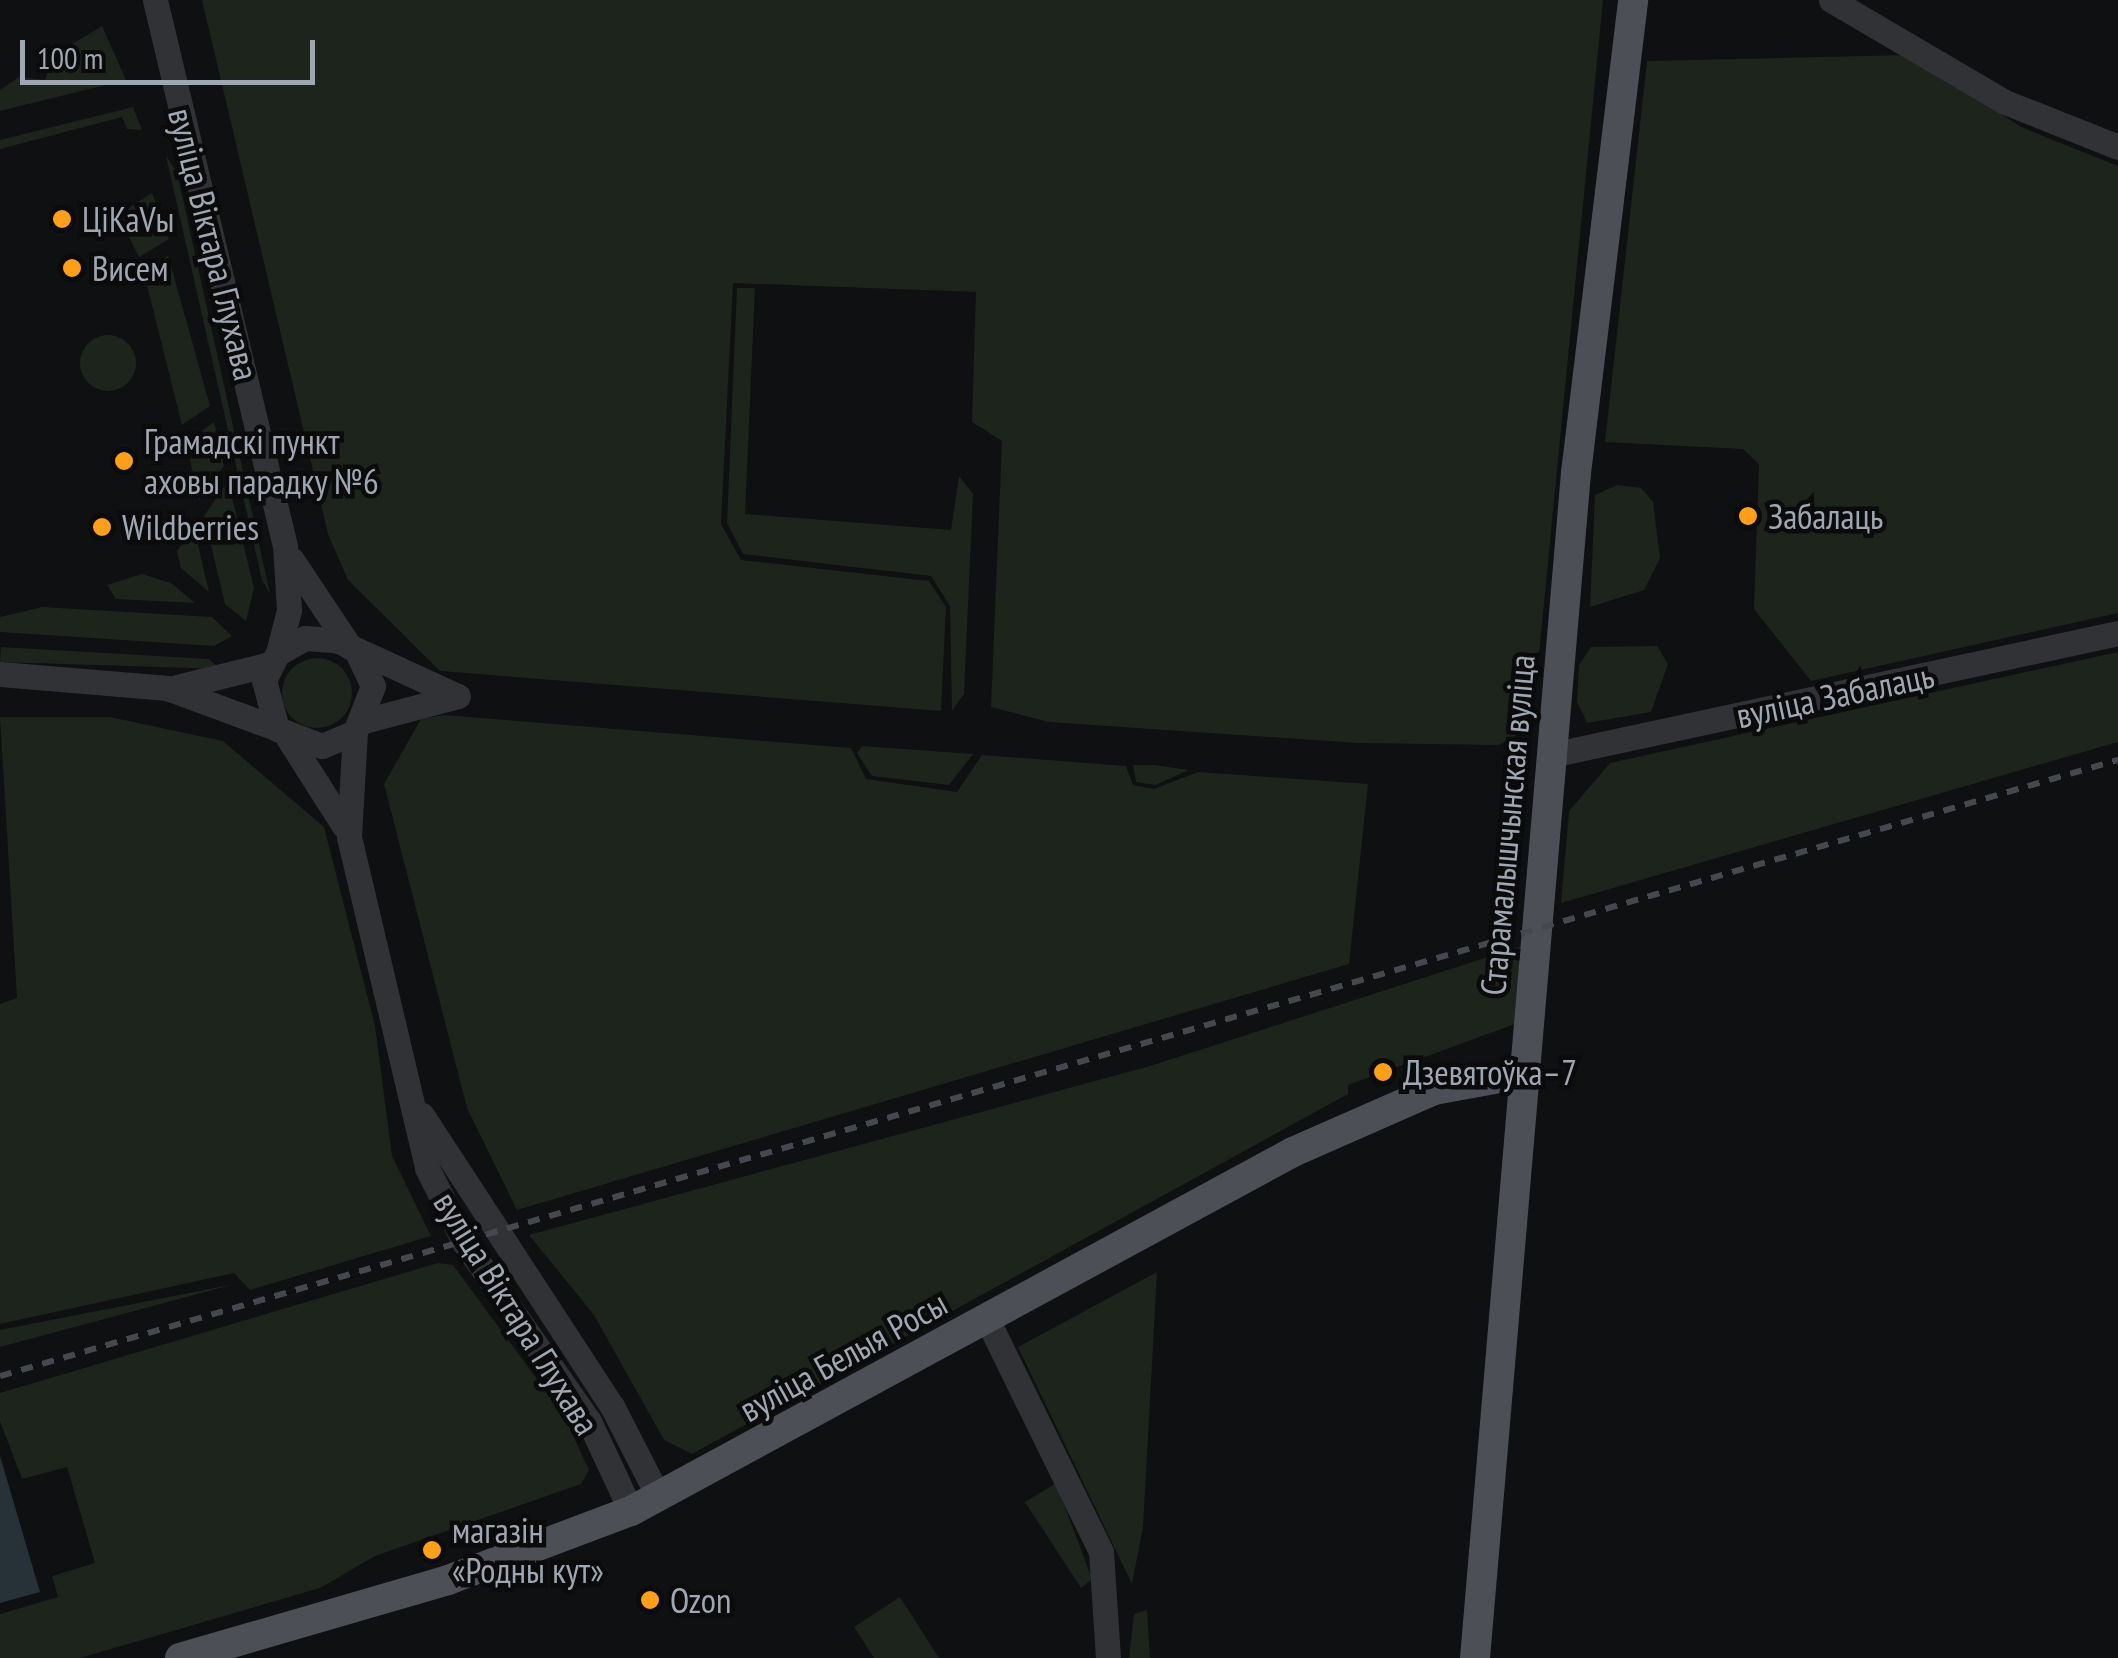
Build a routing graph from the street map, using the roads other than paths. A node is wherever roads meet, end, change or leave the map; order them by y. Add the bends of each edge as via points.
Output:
1 (155, 0) edge
2 (1633, 0) edge
3 (1831, 0) edge
4 (1875, 9) edge
5 (2118, 147) edge
6 (285, 546) junction
7 (2118, 633) edge
8 (354, 651) junction
9 (274, 658) junction
10 (0, 674) edge
11 (167, 688) junction
12 (360, 727) junction
13 (283, 734) junction
14 (1551, 755) junction
15 (349, 837) junction
16 (1522, 1074) junction
17 (419, 1110) junction
18 (986, 1320) junction
19 (659, 1498) junction
20 (630, 1510) junction
21 (180, 1658) edge
22 (1108, 1658) edge
23 (1474, 1658) edge

1 - 6 street, вуліца Віктара Глухава
2 - 14 main road, Старамалышчынская вуліца
3 - 4 street
4 - 5 street via 2004,102
6 - 8 street, вуліца Віктара Глухава
6 - 9 street, вуліца Віктара Глухава via 289,610
7 - 14 street, вуліца Забалаць
8 - 9 street via 321,636
8 - 12 street via 372,686
8 - 12 street via 458,696
9 - 11 street
9 - 13 street via 263,698
10 - 11 street
11 - 13 street
12 - 13 street via 322,746
12 - 15 street, вуліца Віктара Глухава
13 - 15 street, вуліца Віктара Глухава
14 - 16 main road, Старамалышчынская вуліца
15 - 17 street, вуліца Віктара Глухава
16 - 18 main road, вуліца Белыя Росы via 1476,1078 1368,1116
16 - 23 main road, Старамалышчынская вуліца
17 - 19 street, вуліца Віктара Глухава via 612,1406
17 - 20 street, вуліца Віктара Глухава via 427,1168 464,1242 589,1420
18 - 19 main road, вуліца Белыя Росы
18 - 22 street via 1102,1552
19 - 20 main road, вуліца Белыя Росы
20 - 21 main road, вуліца Белыя Росы via 448,1580

